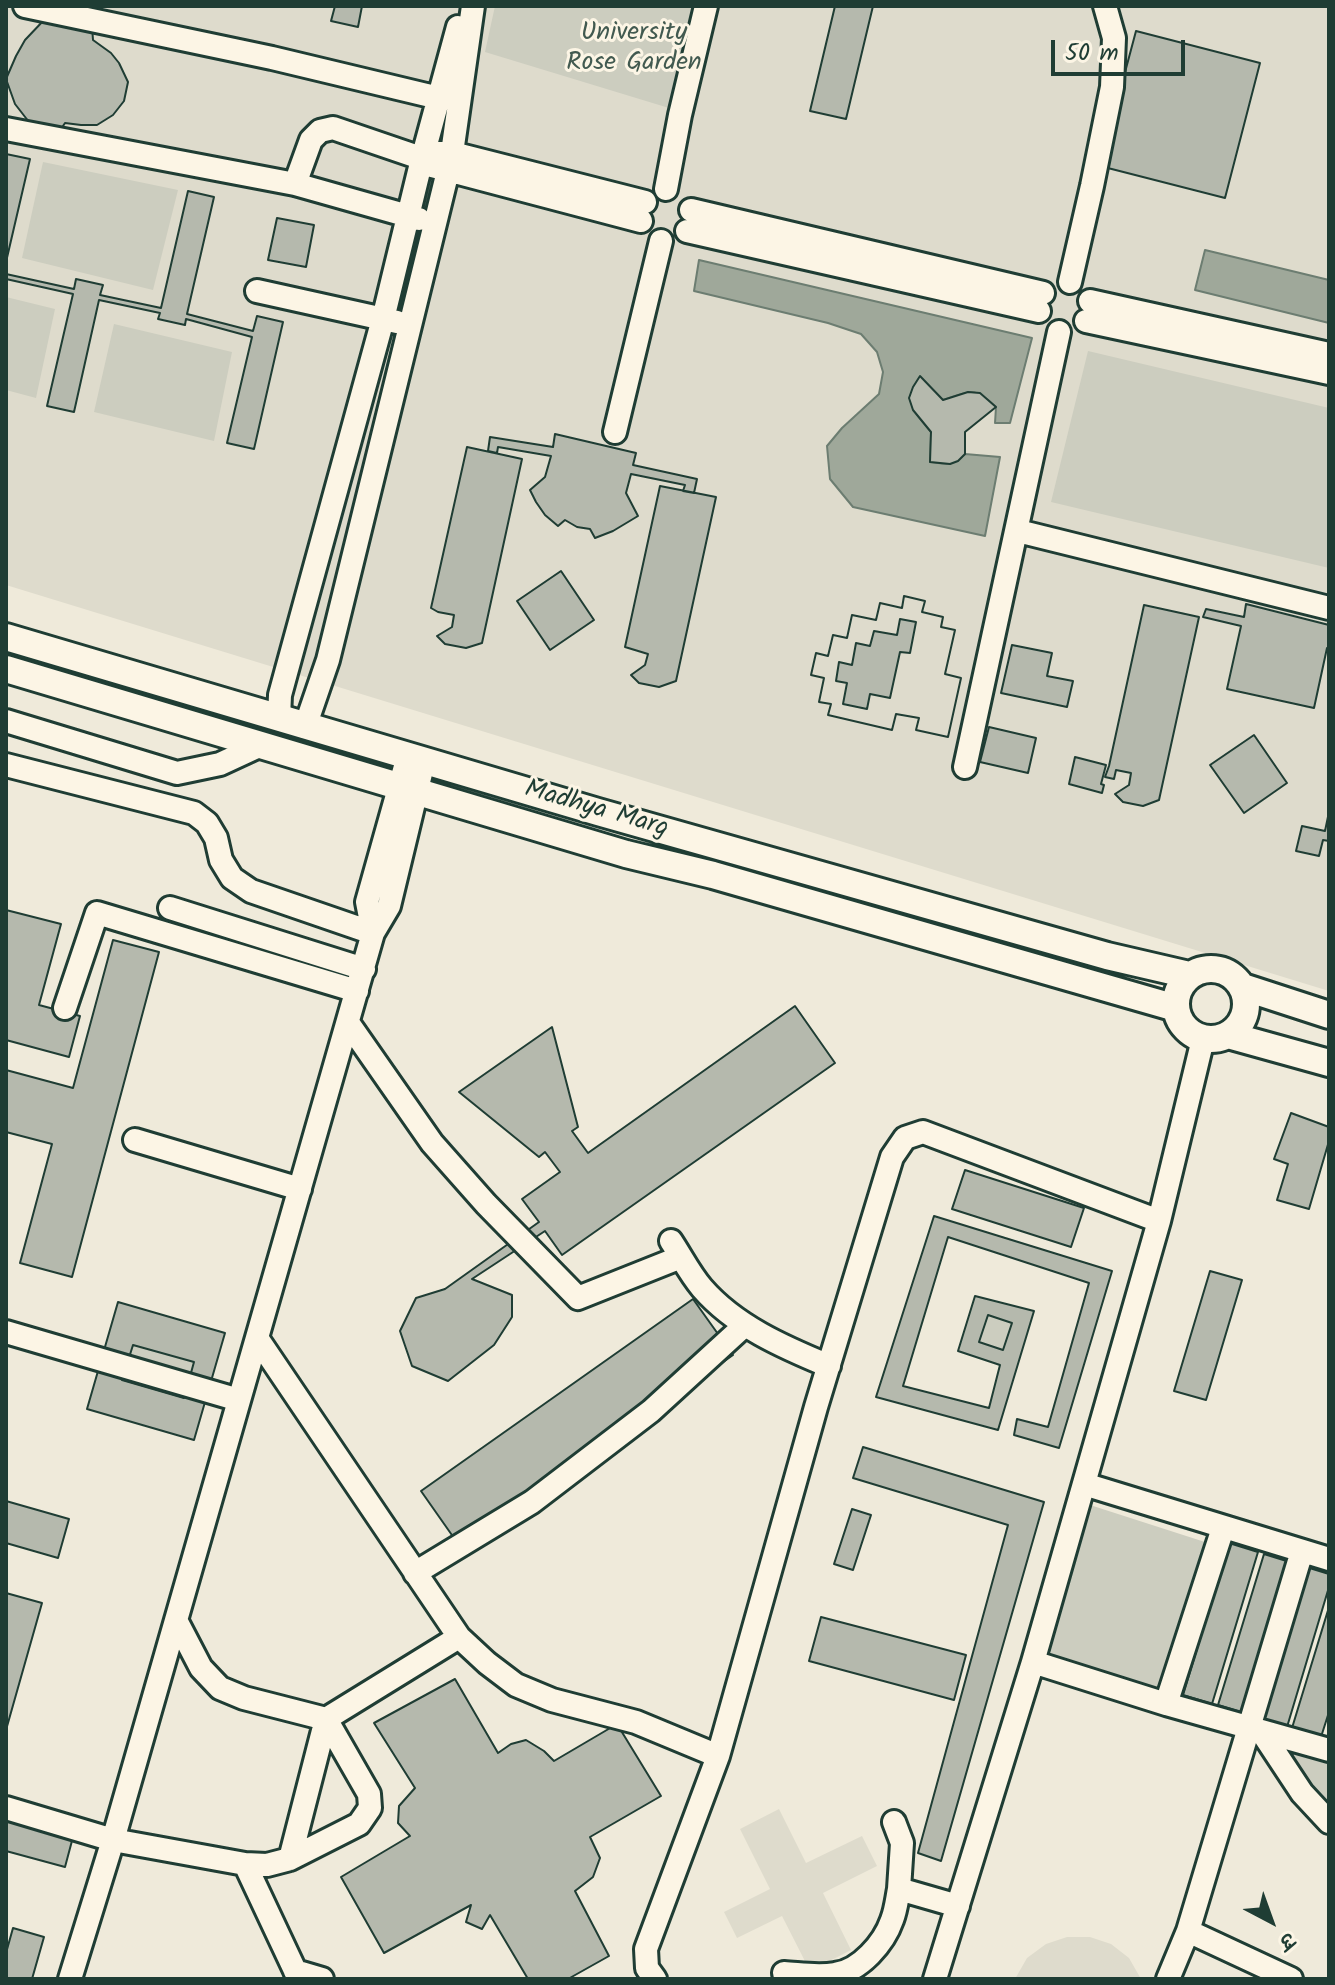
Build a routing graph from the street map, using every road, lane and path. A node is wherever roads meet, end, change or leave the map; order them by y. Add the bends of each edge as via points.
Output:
1 (25, 6) edge
2 (464, 6) edge
3 (473, 6) edge
4 (706, 6) edge
5 (1105, 6) edge
6 (439, 98) junction
7 (6, 129) edge
8 (420, 157) junction
9 (450, 162) junction
10 (295, 184) junction
11 (666, 189) junction
12 (643, 212) junction
13 (407, 216) junction
14 (689, 220) junction
15 (435, 224) junction
16 (661, 241) junction
17 (1070, 282) junction
18 (257, 291) dead end
19 (1041, 302) junction
20 (1088, 311) junction
21 (383, 319) junction
22 (410, 326) junction
23 (1059, 332) junction
24 (1329, 354) edge
25 (1329, 373) edge
26 (615, 432) dead end
27 (1018, 531) junction
28 (315, 570) junction
29 (348, 579) junction
30 (1329, 608) edge
31 (6, 637) edge
32 (6, 669) edge
33 (279, 718) junction
34 (6, 721) edge
35 (305, 727) junction
36 (261, 745) junction
37 (416, 758) junction
38 (6, 765) edge
39 (965, 767) dead end
40 (407, 788) junction
41 (170, 908) dead end
42 (373, 933) junction
43 (364, 969) junction
44 (1189, 975) junction
45 (1243, 987) junction
46 (357, 991) junction
47 (65, 1008) dead end
48 (1176, 1008) junction
49 (1329, 1015) edge
50 (349, 1024) junction
51 (1215, 1037) junction
52 (1329, 1063) edge
53 (135, 1140) dead end
54 (300, 1189) junction
55 (1159, 1221) junction
56 (745, 1325) junction
57 (6, 1332) edge
58 (257, 1338) junction
59 (829, 1366) junction
60 (239, 1400) junction
61 (1084, 1484) junction
62 (1223, 1528) junction
63 (1302, 1551) junction
64 (1329, 1559) edge
65 (415, 1573) junction
66 (176, 1620) junction
67 (459, 1637) junction
68 (1033, 1662) junction
69 (1166, 1704) junction
70 (326, 1719) junction
71 (1255, 1729) junction
72 (1328, 1747) edge
73 (718, 1756) junction
74 (6, 1808) edge
75 (894, 1822) dead end
76 (1329, 1822) edge
77 (113, 1840) junction
78 (290, 1859) junction
79 (245, 1864) junction
80 (899, 1889) junction
81 (958, 1906) junction
82 (1188, 1931) junction
83 (784, 1973) dead end
84 (297, 1975) edge
85 (70, 1979) edge
86 (322, 1979) edge
87 (655, 1979) edge
88 (935, 1979) edge
89 (1168, 1979) edge
90 (1291, 1979) edge

1 - 6 street
2 - 6 street
3 - 9 street
4 - 11 street
5 - 17 street via 1114,38 1112,87
6 - 8 street
7 - 10 street
8 - 9 street
8 - 10 street via 333,128 311,140
8 - 13 street
9 - 12 street
9 - 15 street
10 - 13 street
11 - 12 street via 652,195
11 - 14 street via 688,202
12 - 16 street via 644,230
13 - 15 street
13 - 21 street
14 - 16 street via 680,238
14 - 19 street
15 - 22 street
16 - 26 street
17 - 19 street via 1051,285
17 - 20 street via 1086,292
18 - 21 street
19 - 23 street via 1043,321
20 - 23 street via 1079,328
20 - 24 street
20 - 25 street
21 - 22 street
21 - 28 street
22 - 29 street
23 - 27 street
27 - 30 street
27 - 39 street
28 - 29 street
28 - 33 street via 280,695
29 - 35 street
31 - 33 main road, Madhya Marg
32 - 36 main road, Madhya Marg
33 - 35 main road, Madhya Marg
34 - 36 street via 177,773 220,764
35 - 37 main road, Madhya Marg
36 - 40 main road, Madhya Marg
37 - 40 street
37 - 44 main road, Madhya Marg
38 - 42 street via 194,813 216,838 232,878 251,891
40 - 42 street via 389,906
40 - 48 main road, Madhya Marg
41 - 43 street
42 - 43 street
43 - 46 street
44 - 45 main road via 1213,968 1235,977
44 - 48 main road via 1176,996
45 - 49 main road
45 - 51 main road via 1243,1019 1236,1029
46 - 47 street via 97,913
46 - 50 street
48 - 51 main road via 1191,1033
50 - 54 street
50 - 56 street via 432,1143 578,1298 676,1249 701,1287
51 - 52 main road
51 - 55 street
53 - 54 street
54 - 58 street
55 - 59 street via 923,1132 905,1138 892,1157
55 - 61 street
56 - 59 street
56 - 65 street via 651,1411 544,1493
57 - 60 street
58 - 60 street
58 - 65 street
59 - 73 street
60 - 66 street
61 - 62 street
61 - 68 street
62 - 63 street
62 - 69 street
63 - 64 street
63 - 71 street
65 - 67 street
66 - 70 street via 201,1668 220,1688
66 - 77 street
67 - 70 street
67 - 73 street via 516,1685 636,1722
68 - 69 street
68 - 81 street
69 - 71 street
70 - 78 street
70 - 78 street via 369,1794 370,1808 359,1824
71 - 72 street
71 - 76 street
71 - 82 street
73 - 87 street via 646,1949 647,1968
74 - 77 street
75 - 80 street via 902,1843
77 - 79 street
77 - 85 street
78 - 79 street
79 - 84 street
80 - 81 street
80 - 83 street via 892,1921 859,1965 839,1974
81 - 88 street
82 - 89 street
82 - 90 street
84 - 86 street

